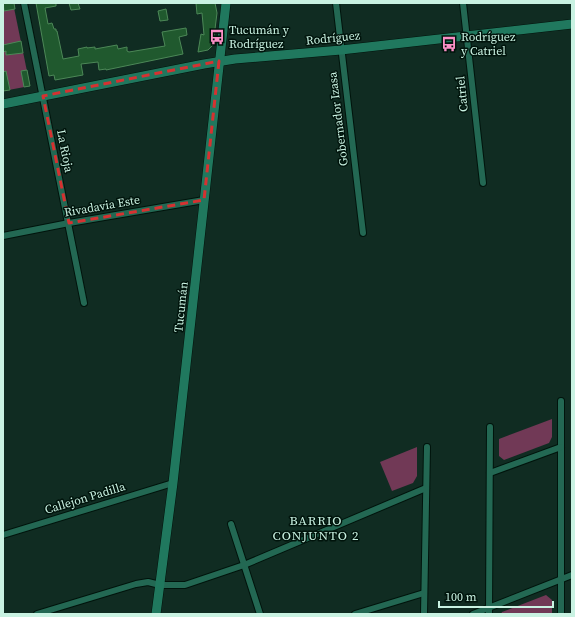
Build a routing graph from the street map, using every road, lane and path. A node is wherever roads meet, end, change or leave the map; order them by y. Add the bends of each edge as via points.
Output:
1 (24, 3) edge
2 (226, 3) edge
3 (336, 3) edge
4 (463, 3) edge
5 (572, 24) edge
6 (467, 36) junction
7 (341, 50) junction
8 (219, 61) junction
9 (43, 96) junction
10 (3, 104) edge
11 (483, 182) dead end
12 (204, 200) junction
13 (69, 222) junction
14 (363, 233) dead end
15 (3, 236) edge
16 (84, 303) dead end
17 (561, 401) dead end
18 (490, 427) dead end
19 (427, 447) dead end
20 (561, 447) junction
21 (490, 473) junction
22 (173, 483) junction
23 (426, 488) junction
24 (231, 524) dead end
25 (3, 535) edge
26 (244, 565) junction
27 (572, 575) edge
28 (562, 579) junction
29 (160, 585) junction
30 (424, 593) junction
31 (364, 611) junction
32 (489, 611) edge
33 (37, 614) edge
34 (156, 614) edge
35 (260, 614) edge
36 (355, 614) edge
37 (372, 614) edge
38 (424, 614) edge
39 (473, 614) edge
40 (561, 614) edge

1 - 9 street, La Rioja
2 - 8 main road, Tucumán
3 - 7 street, Gobernador Izasa
4 - 6 street, Catriel
5 - 6 main road, Rodríguez
6 - 7 main road, Rodríguez
6 - 11 street, Catriel
7 - 8 main road, Rodríguez
7 - 14 street, Gobernador Izasa
8 - 9 main road, Rodríguez
8 - 12 main road, Tucumán
9 - 10 main road, Rodríguez
9 - 13 street, La Rioja
12 - 13 street, Rivadavia Este
12 - 22 main road, Tucumán
13 - 15 street, Rivadavia Este
13 - 16 street, La Rioja
17 - 20 street
18 - 21 street
19 - 23 street
20 - 21 street
20 - 28 street
21 - 32 street
22 - 25 street, Callejon Padilla
22 - 29 main road, Tucumán
23 - 26 street
23 - 30 street
24 - 26 street
26 - 29 street via 185,585
26 - 35 street
27 - 28 street
28 - 32 street
28 - 40 street
29 - 33 street via 148,582 136,584
29 - 34 main road, Tucumán
30 - 31 street
30 - 38 street
31 - 36 street
31 - 37 street
32 - 39 street

